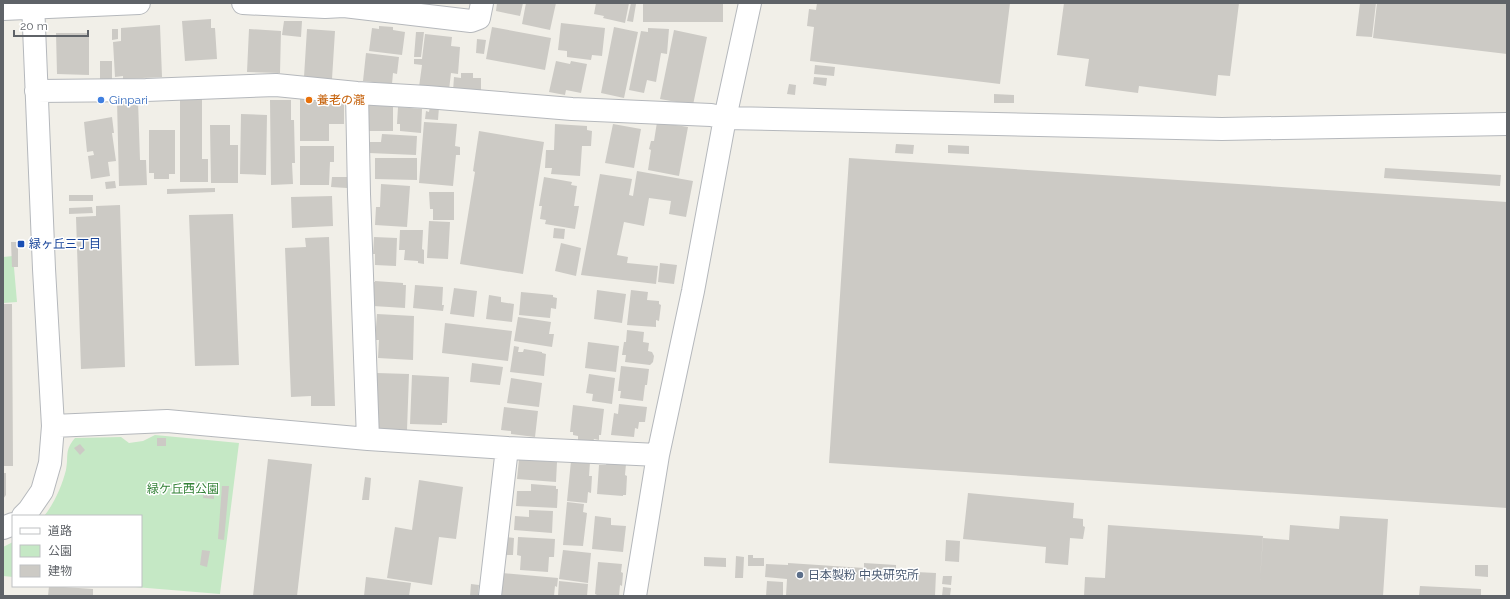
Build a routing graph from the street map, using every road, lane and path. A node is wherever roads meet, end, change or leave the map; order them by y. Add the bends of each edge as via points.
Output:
1 (139, 3) edge
2 (243, 3) edge
3 (482, 3) edge
4 (750, 3) edge
5 (344, 5) edge
6 (33, 6) edge
7 (3, 9) edge
8 (36, 91) junction
9 (357, 93) junction
10 (724, 118) junction
11 (1507, 124) edge
12 (53, 426) junction
13 (368, 439) junction
14 (507, 448) junction
15 (658, 455) junction
16 (23, 515) edge
17 (490, 596) edge
18 (635, 596) edge

1 - 6 street
2 - 5 street via 325,7
3 - 5 street via 479,18 472,21
4 - 10 street
6 - 7 street
6 - 8 street
8 - 9 street via 146,90 276,84
8 - 12 street
9 - 10 street via 572,110 711,115
9 - 13 street
10 - 11 street via 1222,129
10 - 15 street via 693,291
12 - 13 street via 167,421
12 - 16 street via 50,463 42,491
13 - 14 street
14 - 15 street
14 - 17 street
15 - 18 street

